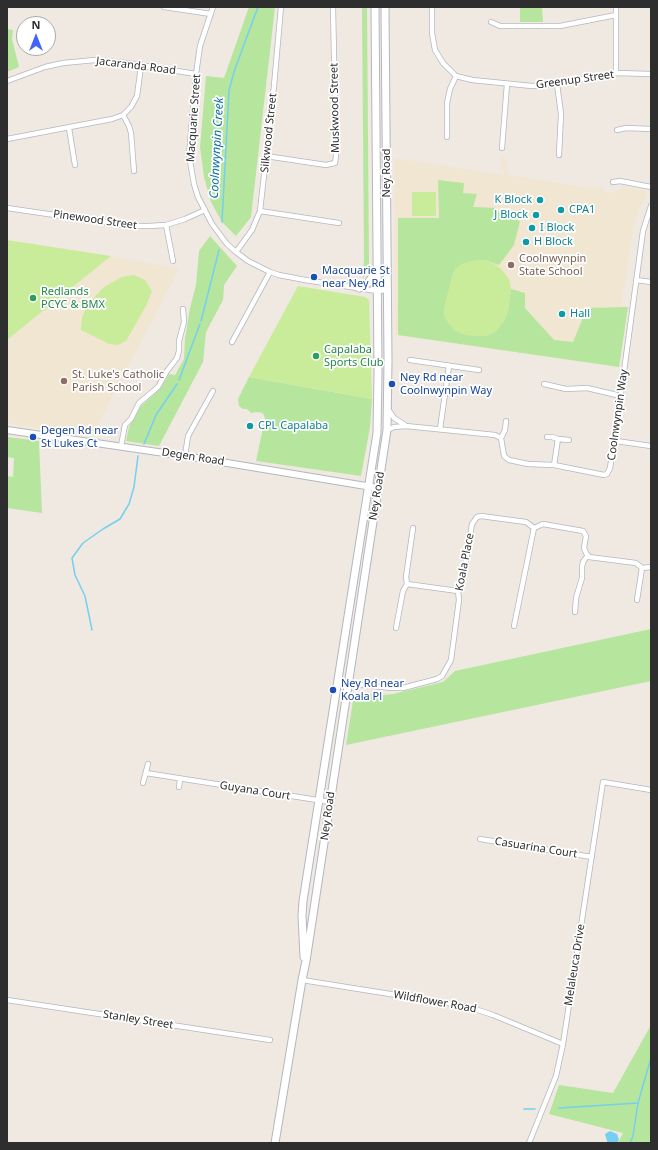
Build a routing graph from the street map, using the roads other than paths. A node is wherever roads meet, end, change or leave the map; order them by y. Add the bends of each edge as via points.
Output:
1 (164, 7) edge
2 (213, 7) edge
3 (281, 7) edge
4 (333, 7) edge
5 (375, 7) edge
6 (385, 7) edge
7 (432, 7) edge
8 (616, 7) edge
9 (211, 14) junction
10 (616, 15) junction
11 (491, 22) dead end
12 (141, 66) junction
13 (616, 73) junction
14 (196, 74) junction
15 (651, 74) edge
16 (456, 76) junction
17 (7, 81) edge
18 (507, 84) junction
19 (557, 84) junction
20 (123, 115) junction
21 (69, 128) junction
22 (651, 129) edge
23 (617, 130) dead end
24 (447, 137) dead end
25 (7, 139) edge
26 (502, 148) dead end
27 (559, 155) dead end
28 (266, 156) junction
29 (75, 165) dead end
30 (134, 171) dead end
31 (613, 182) dead end
32 (651, 187) edge
33 (651, 206) edge
34 (7, 208) edge
35 (205, 210) junction
36 (260, 211) junction
37 (339, 223) dead end
38 (166, 225) junction
39 (236, 252) junction
40 (173, 261) dead end
41 (377, 270) junction
42 (270, 272) junction
43 (636, 280) junction
44 (651, 282) edge
45 (359, 288) junction
46 (387, 290) junction
47 (377, 291) junction
48 (183, 309) dead end
49 (232, 342) dead end
50 (410, 360) dead end
51 (449, 366) junction
52 (479, 370) dead end
53 (544, 384) dead end
54 (213, 391) dead end
55 (621, 396) junction
56 (388, 409) junction
57 (506, 421) dead end
58 (406, 426) junction
59 (440, 429) junction
60 (7, 430) edge
61 (387, 430) junction
62 (547, 437) dead end
63 (501, 438) junction
64 (558, 440) junction
65 (569, 440) dead end
66 (616, 441) junction
67 (121, 446) junction
68 (651, 446) edge
69 (185, 456) junction
70 (554, 466) junction
71 (368, 486) junction
72 (378, 488) junction
73 (413, 528) dead end
74 (534, 528) junction
75 (588, 555) junction
76 (651, 567) edge
77 (642, 568) junction
78 (407, 584) junction
79 (458, 591) junction
80 (637, 600) dead end
81 (575, 612) dead end
82 (514, 626) dead end
83 (396, 628) dead end
84 (338, 682) junction
85 (348, 683) junction
86 (148, 764) dead end
87 (146, 773) junction
88 (180, 779) junction
89 (143, 783) dead end
90 (179, 787) dead end
91 (651, 790) edge
92 (319, 801) junction
93 (330, 802) junction
94 (480, 839) dead end
95 (592, 857) junction
96 (302, 980) junction
97 (7, 1000) edge
98 (270, 1040) dead end
99 (563, 1044) junction
100 (275, 1143) edge
101 (529, 1143) edge

1 - 9 street
2 - 9 street, Macquarie Street
3 - 28 street, Silkwood Street
4 - 28 street, Muskwood Street via 335,163 326,166
5 - 41 main road, Ney Road
6 - 46 main road, Ney Road
7 - 16 street via 435,50
8 - 10 street
9 - 14 street, Macquarie Street via 200,46
10 - 11 street via 560,26 500,26
10 - 13 street
12 - 14 street, Jacaranda Road
12 - 17 street, Jacaranda Road via 107,60 80,61 45,67
12 - 20 street via 137,96
13 - 15 street, Greenup Street
13 - 19 street, Greenup Street
14 - 35 street, Macquarie Street via 189,156 194,184
16 - 18 street, Greenup Street
16 - 24 street via 447,103
18 - 19 street, Greenup Street
18 - 26 street
19 - 27 street via 561,114
20 - 21 street
20 - 30 street via 131,133
21 - 25 street
21 - 29 street
22 - 23 street
28 - 36 street, Silkwood Street
31 - 32 street
33 - 43 street, Coolnwynpin Way via 643,232
34 - 38 street, Pinewood Street via 130,226
35 - 38 street, Pinewood Street
35 - 39 street, Macquarie Street via 212,224
36 - 37 street
36 - 39 street, Silkwood Street via 252,230
38 - 40 street
39 - 42 street, Macquarie Street
41 - 45 main road via 368,282
41 - 47 main road, Ney Road
42 - 45 street, Macquarie Street via 290,278
42 - 49 street
43 - 44 street
43 - 55 street, Coolnwynpin Way
45 - 47 street, Macquarie Street
46 - 47 street, Macquarie Street
46 - 56 main road, Ney Road
47 - 71 main road, Ney Road via 377,433
48 - 67 street via 184,322 178,340 177,358 158,387 138,403 131,419 125,425
50 - 51 street
51 - 52 street
51 - 59 street
53 - 55 street via 566,389 587,388
54 - 69 street via 188,436
55 - 66 street, Coolnwynpin Way
56 - 58 street via 394,418
56 - 61 main road, Ney Road
57 - 63 street, Coolnwynpin Way
58 - 59 street
58 - 61 street
59 - 63 street via 495,435
60 - 67 street, Degen Road
61 - 72 main road, Ney Road
62 - 64 street
63 - 70 street, Coolnwynpin Way via 504,456 509,460
64 - 65 street
64 - 70 street
66 - 68 street
66 - 70 street, Coolnwynpin Way via 607,474
67 - 69 street, Degen Road
69 - 71 street, Degen Road
71 - 72 street, Degen Road
71 - 84 main road, Ney Road
72 - 85 main road, Ney Road
73 - 78 street
74 - 75 street, Koala Place via 543,524 583,531 586,536 584,548
74 - 79 street, Koala Place via 526,522 477,517 472,524 462,584
74 - 82 street
75 - 77 street via 636,563
75 - 81 street via 583,562
76 - 77 street
77 - 80 street
78 - 79 street
78 - 83 street via 403,591
79 - 85 street, Koala Place via 460,600 450,660 442,676 403,688 380,688
84 - 85 street, Koala Place
84 - 92 main road, Ney Road
85 - 93 main road, Ney Road
86 - 87 street
87 - 88 street, Guyana Court
87 - 89 street
88 - 90 street
88 - 92 street, Guyana Court
91 - 95 street, Melaleuca Drive via 604,782
92 - 93 street, Guyana Court
92 - 96 main road, Ney Road via 303,901
93 - 96 main road, Ney Road
94 - 95 street, Casuarina Court
95 - 99 street, Melaleuca Drive
96 - 99 street, Wildflower Road via 475,1009
96 - 100 main road, Ney Road
97 - 98 street, Stanley Street
99 - 101 street, Melaleuca Drive via 554,1082

